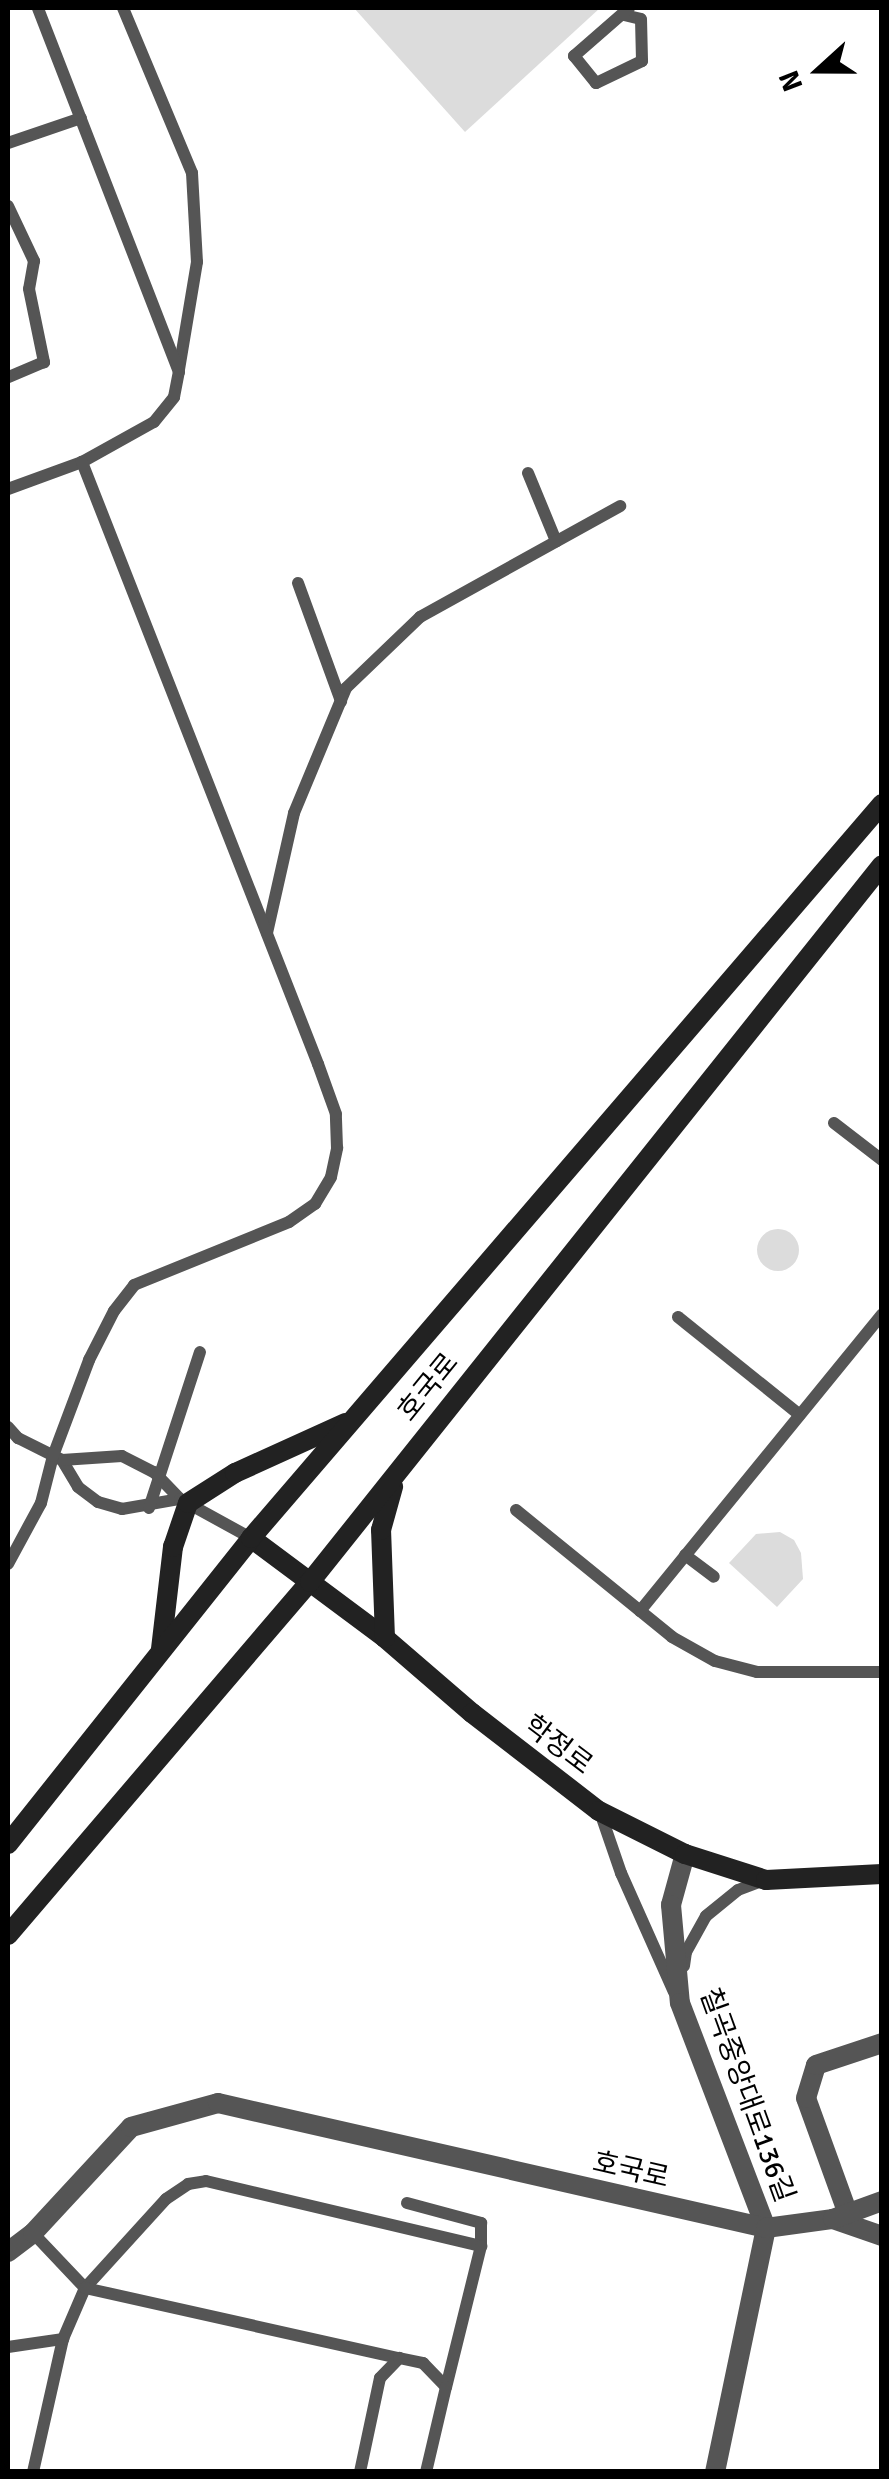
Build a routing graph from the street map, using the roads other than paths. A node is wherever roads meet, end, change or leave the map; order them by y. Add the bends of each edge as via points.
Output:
1 (38, 8) edge
2 (123, 8) edge
3 (627, 11) edge
4 (81, 118) junction
5 (8, 143) edge
6 (8, 206) edge
7 (178, 372) junction
8 (8, 377) edge
9 (82, 462) junction
10 (528, 473) dead end
11 (8, 489) edge
12 (620, 506) dead end
13 (556, 541) junction
14 (298, 583) dead end
15 (341, 701) junction
16 (882, 804) edge
17 (882, 865) edge
18 (267, 935) junction
19 (834, 1123) dead end
20 (882, 1160) edge
21 (882, 1314) edge
22 (678, 1317) dead end
23 (200, 1352) dead end
24 (800, 1414) junction
25 (353, 1419) junction
26 (8, 1427) edge
27 (412, 1451) junction
28 (57, 1458) junction
29 (160, 1478) junction
30 (184, 1501) junction
31 (149, 1508) junction
32 (516, 1510) dead end
33 (251, 1538) junction
34 (685, 1556) junction
35 (8, 1564) edge
36 (714, 1577) dead end
37 (310, 1582) junction
38 (640, 1611) junction
39 (385, 1638) junction
40 (161, 1651) junction
41 (882, 1672) edge
42 (599, 1811) junction
43 (8, 1844) edge
44 (685, 1854) junction
45 (882, 1874) edge
46 (766, 1880) junction
47 (8, 1935) edge
48 (680, 2004) junction
49 (882, 2042) edge
50 (882, 2201) edge
51 (407, 2203) dead end
52 (841, 2216) junction
53 (766, 2228) junction
54 (33, 2233) junction
55 (882, 2236) edge
56 (481, 2246) junction
57 (8, 2252) edge
58 (85, 2288) junction
59 (63, 2339) junction
60 (8, 2347) edge
61 (399, 2358) junction
62 (446, 2387) junction
63 (33, 2472) edge
64 (360, 2472) edge
65 (426, 2472) edge
66 (715, 2472) edge

1 - 4 lane
2 - 7 lane via 192,173 198,262
3 - 3 lane via 574,56 596,83 642,61 641,20
4 - 5 lane
4 - 7 lane
6 - 8 lane via 34,261 29,290 44,362
7 - 9 lane via 174,397 154,422
9 - 11 lane
9 - 18 lane
10 - 13 lane
12 - 13 lane
13 - 15 lane via 420,617 346,688
14 - 15 lane
15 - 18 lane via 294,813
16 - 25 main road, 호국로
17 - 27 main road, 호국로
18 - 28 lane via 336,1114 331,1177 314,1204 289,1222 134,1285 88,1360
19 - 20 lane
21 - 24 lane
22 - 24 lane
23 - 29 lane
24 - 34 lane
25 - 30 main road
25 - 33 main road, 호국로
26 - 28 lane
27 - 37 main road, 호국로
27 - 39 main road via 387,1497 382,1530
28 - 29 lane via 122,1456
28 - 31 lane via 98,1502
28 - 35 lane
29 - 30 lane
29 - 31 lane
30 - 31 lane
30 - 33 lane
30 - 40 main road
32 - 38 lane
33 - 37 main road, 학정로
33 - 40 main road, 호국로
34 - 36 lane
34 - 38 lane
37 - 39 main road, 학정로
37 - 47 main road, 호국로
38 - 41 lane via 715,1661 743,1668
39 - 42 main road, 학정로
40 - 43 main road, 호국로
42 - 44 main road, 학정로
42 - 48 lane
44 - 46 main road, 학정로
44 - 48 street, 칠곡중앙대로136길 via 670,1906
45 - 46 main road, 학정로
46 - 48 lane via 738,1890 706,1916 686,1952
48 - 53 street, 칠곡중앙대로136길
49 - 52 street via 816,2065 806,2098
50 - 52 street
51 - 56 lane via 481,2223
52 - 53 street
52 - 55 street
53 - 54 street, 호국로 via 218,2103 131,2127
53 - 66 street, 칠곡중앙대로136길
54 - 57 street, 호국로
54 - 58 lane
56 - 58 lane via 206,2182 188,2184 166,2199
56 - 62 lane
58 - 59 lane
58 - 61 lane
59 - 60 lane
59 - 63 lane
61 - 62 lane via 423,2363
61 - 64 lane via 380,2378
62 - 65 lane

